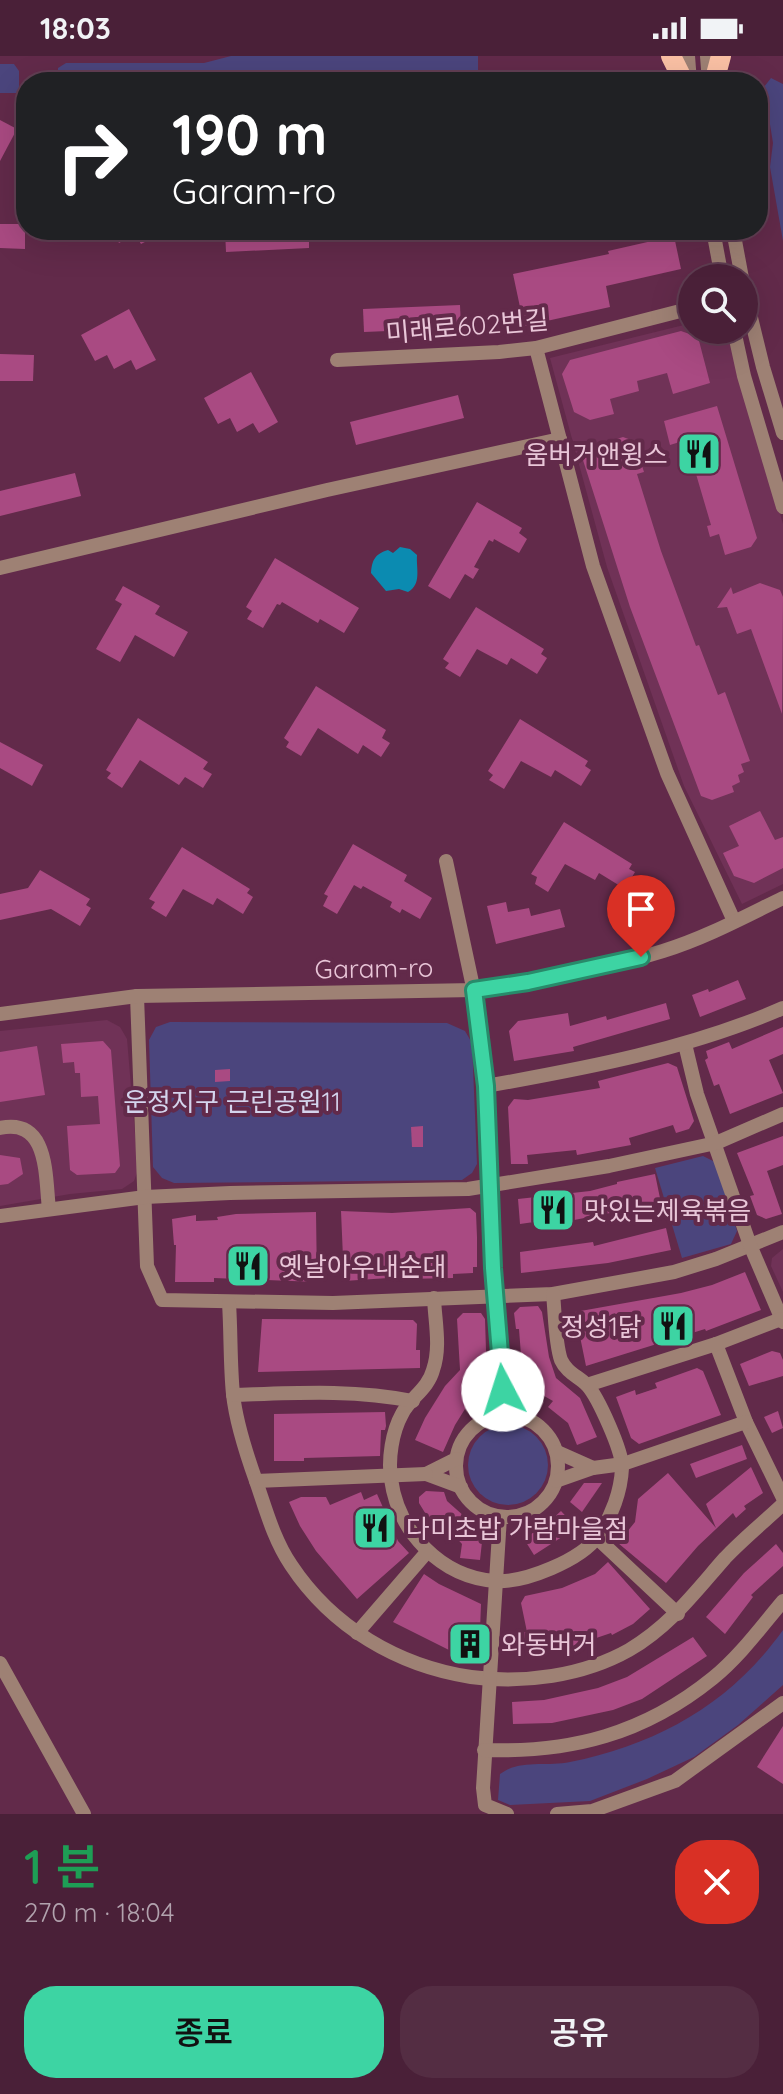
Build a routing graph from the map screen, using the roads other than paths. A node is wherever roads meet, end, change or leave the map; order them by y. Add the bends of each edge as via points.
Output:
1 (715, 240) edge
2 (735, 240) edge
3 (719, 264) edge
4 (739, 264) edge
5 (678, 312) edge
6 (737, 344) edge
7 (757, 344) edge
8 (536, 348) junction
9 (337, 360) dead end
10 (783, 433) edge
11 (560, 439) junction
12 (783, 507) edge
13 (0, 568) edge
14 (446, 861) dead end
15 (783, 898) edge
16 (734, 921) junction
17 (474, 990) junction
18 (137, 996) junction
19 (783, 1008) edge
20 (0, 1014) edge
21 (685, 1044) junction
22 (486, 1086) junction
23 (783, 1114) edge
24 (0, 1128) edge
25 (716, 1143) junction
26 (489, 1185) junction
27 (145, 1197) junction
28 (49, 1209) junction
29 (0, 1216) edge
30 (783, 1232) edge
31 (750, 1245) junction
32 (553, 1294) junction
33 (495, 1296) junction
34 (434, 1298) junction
35 (229, 1303) junction
36 (782, 1320) edge
37 (716, 1344) junction
38 (587, 1385) junction
39 (503, 1390) junction
40 (233, 1395) junction
41 (413, 1401) junction
42 (521, 1417) junction
43 (486, 1419) junction
44 (746, 1422) junction
45 (557, 1452) junction
46 (456, 1459) junction
47 (623, 1464) junction
48 (593, 1468) junction
49 (426, 1474) junction
50 (390, 1478) junction
51 (256, 1481) junction
52 (556, 1481) junction
53 (461, 1487) junction
54 (783, 1498) edge
55 (783, 1504) edge
56 (500, 1517) junction
57 (597, 1538) junction
58 (427, 1552) junction
59 (496, 1581) junction
60 (783, 1602) edge
61 (678, 1614) junction
62 (357, 1633) junction
63 (0, 1663) edge
64 (488, 1679) junction
65 (783, 1703) edge
66 (484, 1750) junction
67 (84, 1814) edge
68 (507, 1814) edge
69 (557, 1814) edge

1 - 3 street
2 - 4 street
5 - 8 street, 미래로602번길
6 - 12 street
7 - 10 street
8 - 9 street, 미래로602번길
8 - 11 street
11 - 13 street
11 - 16 street via 593,566 628,667 667,773
14 - 17 street
15 - 16 street, Garam-ro
16 - 17 street, Garam-ro via 663,951
17 - 18 street, Garam-ro
17 - 22 street
18 - 20 street, Garam-ro
18 - 27 street
19 - 21 street
21 - 22 street
21 - 25 street
22 - 26 street
23 - 25 street
24 - 28 street via 23,1127 35,1136
25 - 26 street
25 - 31 street
26 - 27 street
26 - 33 street
27 - 28 street
27 - 35 street via 147,1266 162,1300
28 - 29 street
30 - 31 street
31 - 32 street via 674,1272
31 - 36 street
32 - 33 street
32 - 38 street via 561,1359
33 - 34 street
33 - 39 street
34 - 35 street
34 - 41 street via 438,1354 432,1374
35 - 40 street
36 - 37 street
37 - 38 street
37 - 44 street
38 - 47 street
39 - 42 street
39 - 43 street
40 - 41 street via 324,1392
40 - 51 street
41 - 50 street via 402,1413 391,1446
42 - 43 street
42 - 45 street via 542,1427
43 - 46 street via 465,1435
44 - 47 street
44 - 54 street
45 - 48 street
45 - 52 street
46 - 49 street
46 - 53 street
47 - 48 street
47 - 57 street via 615,1504
48 - 52 street
49 - 50 street
49 - 53 street
50 - 51 street
50 - 58 street via 402,1517
51 - 62 street via 290,1564 320,1603
52 - 56 street via 543,1503 529,1512
53 - 56 street via 480,1509
55 - 61 street via 727,1556
56 - 59 street
57 - 59 street via 565,1562 532,1577
57 - 61 street
58 - 59 street via 441,1563
58 - 62 street
59 - 64 street
60 - 66 street via 714,1678 650,1720 582,1744
61 - 64 street via 629,1650 585,1669 533,1679
62 - 64 street via 400,1658
63 - 67 street
64 - 66 street
65 - 69 street via 675,1781 592,1811
66 - 68 street via 485,1805

